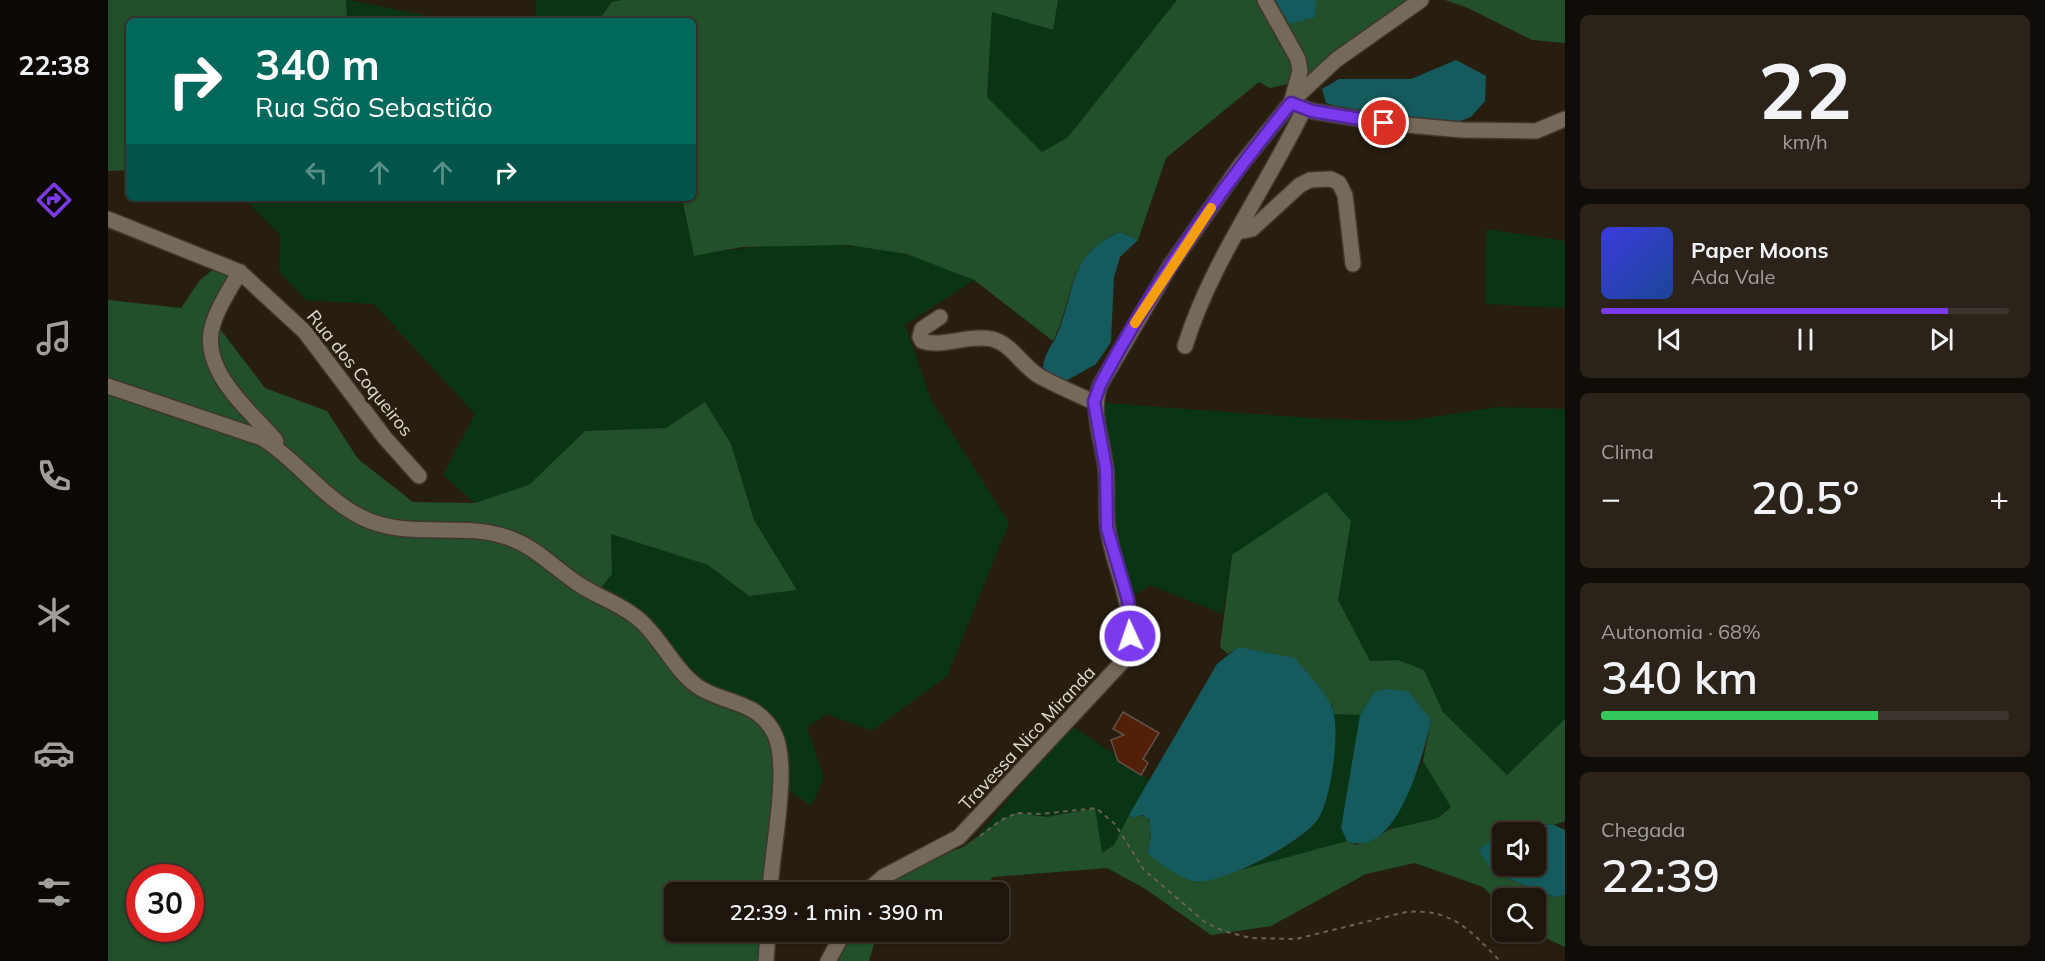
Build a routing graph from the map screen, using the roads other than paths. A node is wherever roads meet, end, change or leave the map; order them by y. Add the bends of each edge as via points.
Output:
1 (1265, 0) edge
2 (1421, 0) edge
3 (1297, 106) junction
4 (1565, 119) edge
5 (108, 219) edge
6 (1238, 232) junction
7 (1353, 264) dead end
8 (240, 272) junction
9 (940, 317) dead end
10 (1185, 346) dead end
11 (108, 386) edge
12 (1094, 402) junction
13 (289, 458) junction
14 (419, 476) dead end
15 (771, 882) edge
16 (877, 882) edge
17 (767, 942) edge
18 (838, 942) edge
19 (766, 961) edge
20 (828, 961) edge

1 - 3 street via 1298,59
2 - 3 street via 1336,60
3 - 4 street via 1384,123 1462,130 1536,131
3 - 6 street
3 - 12 street via 1240,166 1170,266 1114,358
5 - 8 street, Rua dos Coqueiros
6 - 7 street via 1252,229 1300,185 1331,178 1345,195
6 - 10 street via 1199,306
8 - 13 street via 214,321 210,336 213,354 226,383
8 - 14 street, Rua dos Coqueiros via 305,333 384,438
9 - 12 street via 922,329 922,341 994,340 1013,351 1039,376
11 - 13 street via 262,438
12 - 16 street, Travessa Nico Miranda via 1106,469 1107,528 1131,621 1125,659 965,832
13 - 15 street via 362,518 407,530 501,535 526,545 567,577 642,621 698,687 762,717 774,732 781,752
17 - 19 street
18 - 20 street

